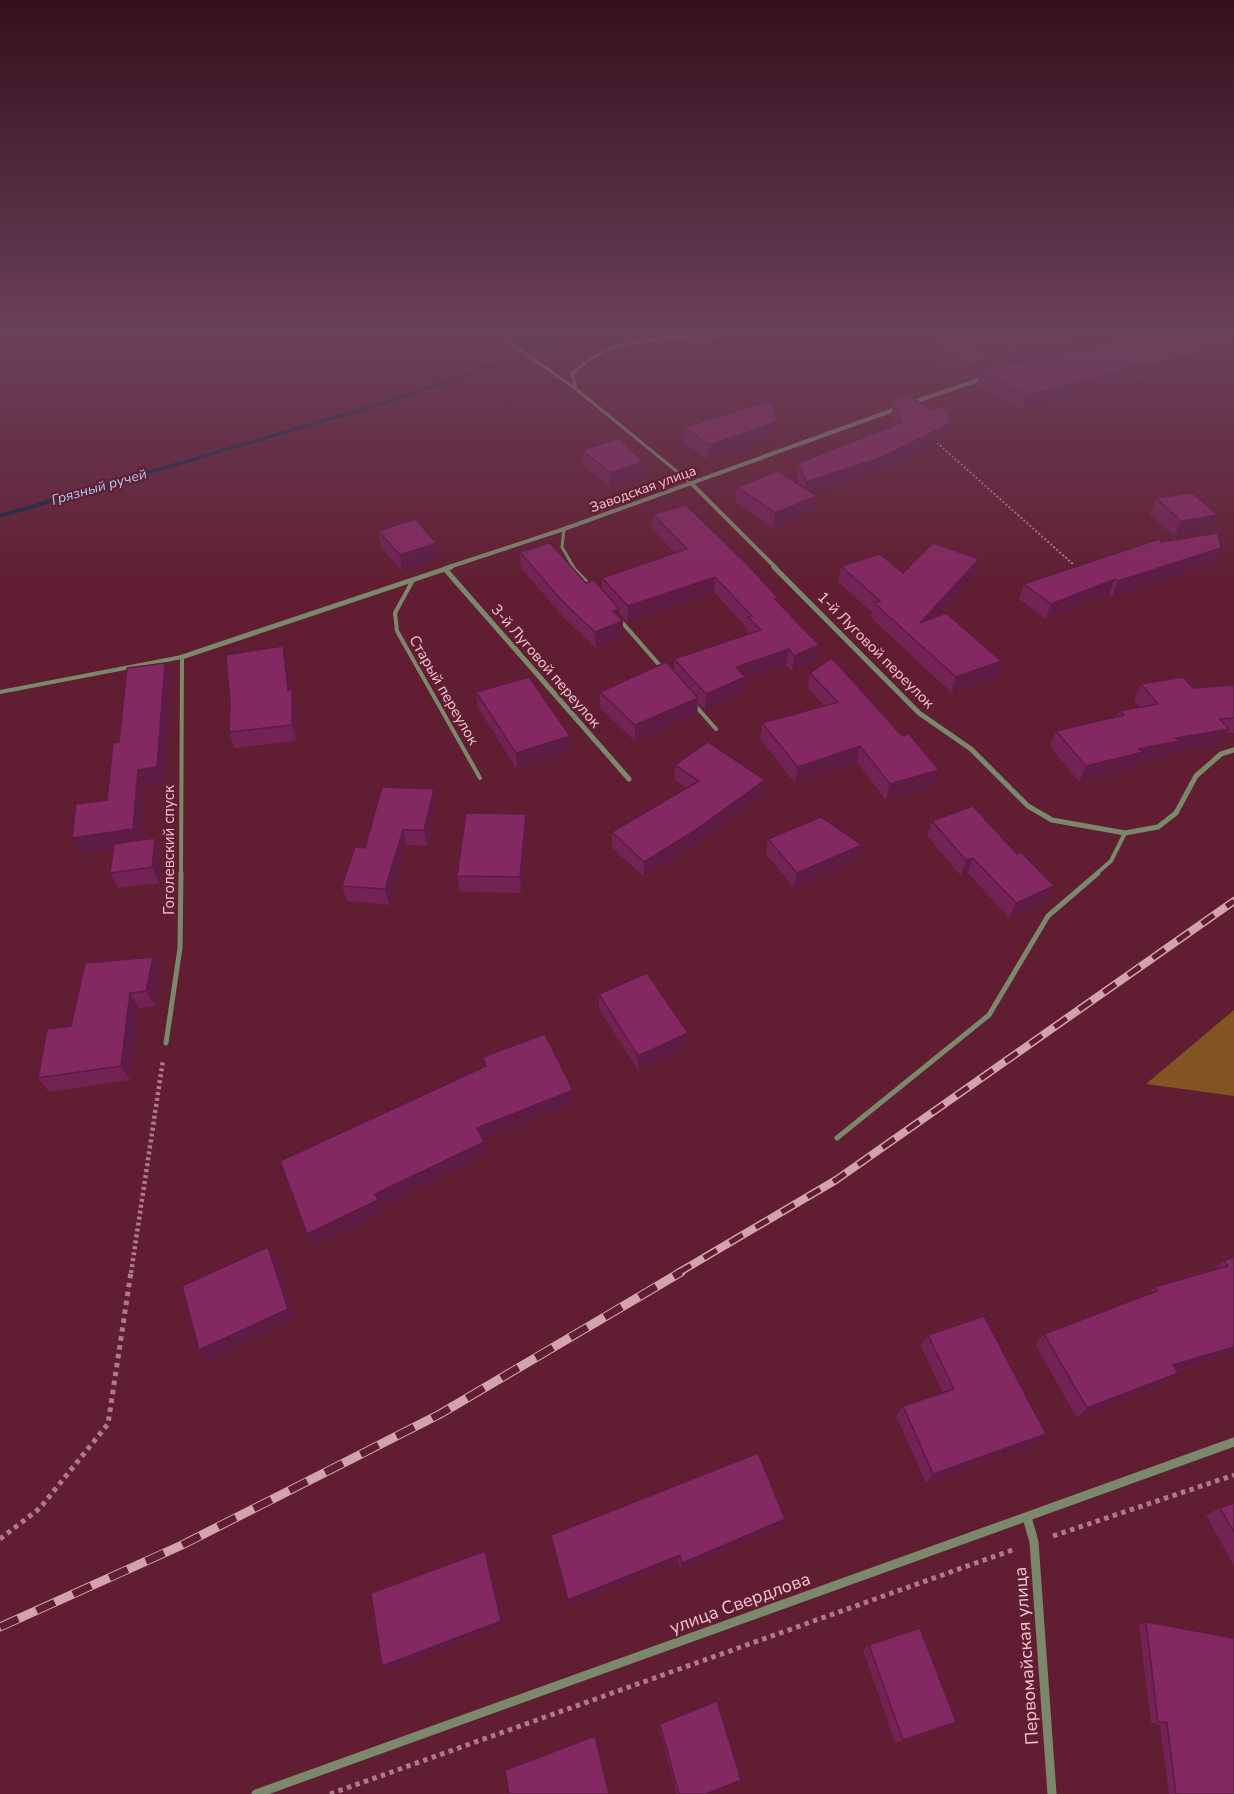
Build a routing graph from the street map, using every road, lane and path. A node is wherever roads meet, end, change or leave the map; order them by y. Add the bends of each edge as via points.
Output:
1 (611, 418) edge
2 (874, 418) edge
3 (929, 436) edge
4 (691, 483) junction
5 (564, 529) junction
6 (1074, 565) edge
7 (445, 569) junction
8 (413, 580) junction
9 (594, 591) edge
10 (617, 616) edge
11 (182, 657) junction
12 (670, 677) edge
13 (0, 692) edge
14 (693, 703) edge
15 (716, 729) dead end
16 (1234, 750) edge
17 (480, 778) dead end
18 (629, 779) dead end
19 (1125, 833) junction
20 (166, 1043) joint
21 (837, 1138) dead end
22 (1234, 1442) edge
23 (1234, 1475) edge
24 (1027, 1517) junction
25 (0, 1539) edge
26 (1034, 1542) junction
27 (256, 1794) edge
28 (330, 1794) edge
29 (1052, 1794) edge

1 - 4 lane
2 - 4 street, Заводская улица
3 - 6 path
4 - 5 street, Заводская улица
4 - 19 street, 1-й Луговой переулок via 919,713 971,750 1029,807 1052,820
5 - 7 street, Заводская улица
5 - 9 lane via 560,543 564,556
7 - 8 street, Заводская улица
7 - 18 street, 3-й Луговой переулок
8 - 11 street, Заводская улица
8 - 17 lane, Старый переулок via 395,613 397,631
10 - 12 lane
11 - 13 lane
11 - 20 lane, Гоголевский спуск via 180,948
14 - 15 lane
16 - 19 street via 1221,754 1196,776 1176,813 1158,827
19 - 21 lane via 1111,861 1048,916 989,1015
20 - 25 path via 108,1424 40,1508
22 - 24 street, улица Свердлова
23 - 26 path
24 - 26 street, Первомайская улица
24 - 27 street, улица Свердлова
26 - 28 path
26 - 29 street, Первомайская улица

